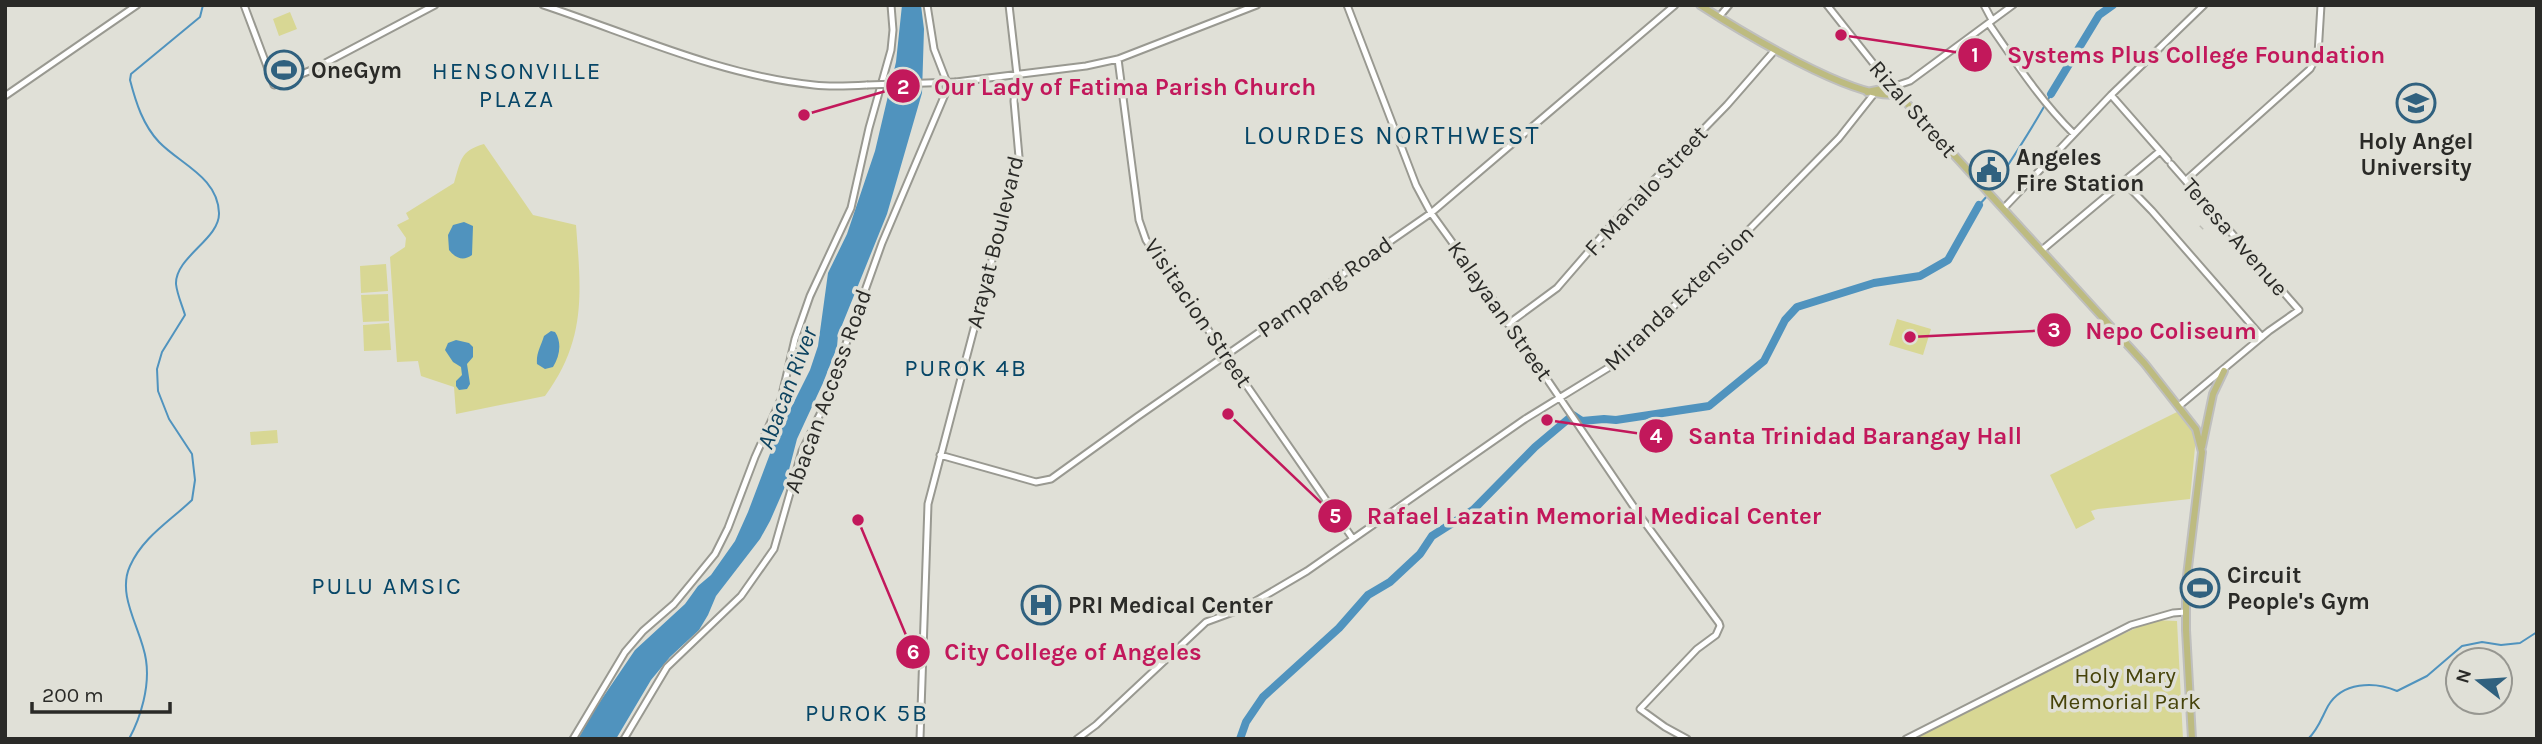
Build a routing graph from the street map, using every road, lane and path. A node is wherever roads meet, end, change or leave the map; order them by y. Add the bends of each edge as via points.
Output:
1 (137, 5) edge
2 (244, 5) edge
3 (435, 5) edge
4 (543, 5) edge
5 (891, 5) edge
6 (927, 5) edge
7 (1009, 5) edge
8 (1257, 5) edge
9 (1347, 5) edge
10 (1675, 5) edge
11 (1700, 5) edge
12 (1729, 5) edge
13 (1827, 5) edge
14 (1984, 5) edge
15 (2013, 5) edge
16 (2204, 5) edge
17 (2321, 5) edge
18 (1719, 17) junction
19 (1990, 22) junction
20 (1775, 50) junction
21 (1118, 59) junction
22 (1017, 75) junction
23 (1910, 82) junction
24 (1892, 87) junction
25 (1873, 92) junction
26 (1898, 94) junction
27 (2111, 95) junction
28 (5, 96) edge
29 (2074, 134) junction
30 (2160, 151) junction
31 (2186, 180) junction
32 (2123, 181) junction
33 (2004, 208) junction
34 (1431, 213) junction
35 (2042, 250) junction
36 (1508, 324) junction
37 (2262, 337) junction
38 (1227, 355) junction
39 (2224, 371) junction
40 (1560, 398) junction
41 (2179, 406) junction
42 (2202, 452) junction
43 (940, 455) junction
44 (1353, 539) junction
45 (2186, 612) junction
46 (573, 739) edge
47 (624, 739) edge
48 (920, 739) edge
49 (1077, 739) edge
50 (1687, 739) edge
51 (1906, 739) edge
52 (2192, 739) edge

1 - 28 street
2 - 3 street via 274,85
4 - 22 street, bridge via 655,47 739,71 816,86 956,82
5 - 46 street, Abacan Access Road via 891,50 851,208 810,296 781,399 728,528 693,582 625,652
6 - 47 street, Abacan Access Road via 933,49 946,92 802,451 774,550 741,596 667,667
7 - 22 street, Arayat Boulevard
8 - 21 street
9 - 34 street, Kalayaan Street
10 - 34 street, Pampang Road
11 - 18 main road
12 - 18 street
13 - 24 street, Rizal Street
14 - 19 street
15 - 19 street
16 - 27 street
17 - 31 street via 2318,54 2310,69
18 - 20 main road
19 - 23 street
19 - 29 street via 2026,80
20 - 25 main road
20 - 36 street, F. Manalo Street via 1557,288
21 - 22 street
21 - 38 street, Visitacion Street via 1141,227
22 - 43 street, Arayat Boulevard via 1017,169
23 - 24 street
23 - 26 street
24 - 25 main road
24 - 26 main road, Rizal Street
25 - 26 main road
25 - 40 street, Miranda Extension via 1839,138 1629,352
26 - 33 main road, Rizal Street
27 - 29 street
27 - 30 street, Teresa Avenue
29 - 33 street
30 - 31 street, Teresa Avenue
30 - 32 street
31 - 37 street, Teresa Avenue via 2299,310
32 - 35 street
32 - 37 street
33 - 35 main road, Rizal Street
34 - 36 street, Kalayaan Street
34 - 38 street, Pampang Road
35 - 41 main road, Rizal Street
36 - 40 street, Kalayaan Street
37 - 39 street
38 - 43 street, Pampang Road via 1047,481 1036,482
38 - 44 street, Visitacion Street
39 - 41 street
39 - 42 main road via 2213,394
40 - 44 street, Miranda Extension
40 - 50 street, Kalayaan Street via 1720,626 1640,709
41 - 42 main road, Rizal Street via 2196,429
42 - 45 main road
43 - 48 street, Arayat Boulevard via 928,504
44 - 49 street, Miranda Extension via 1244,608 1206,622
45 - 51 street via 2131,625
45 - 52 main road

